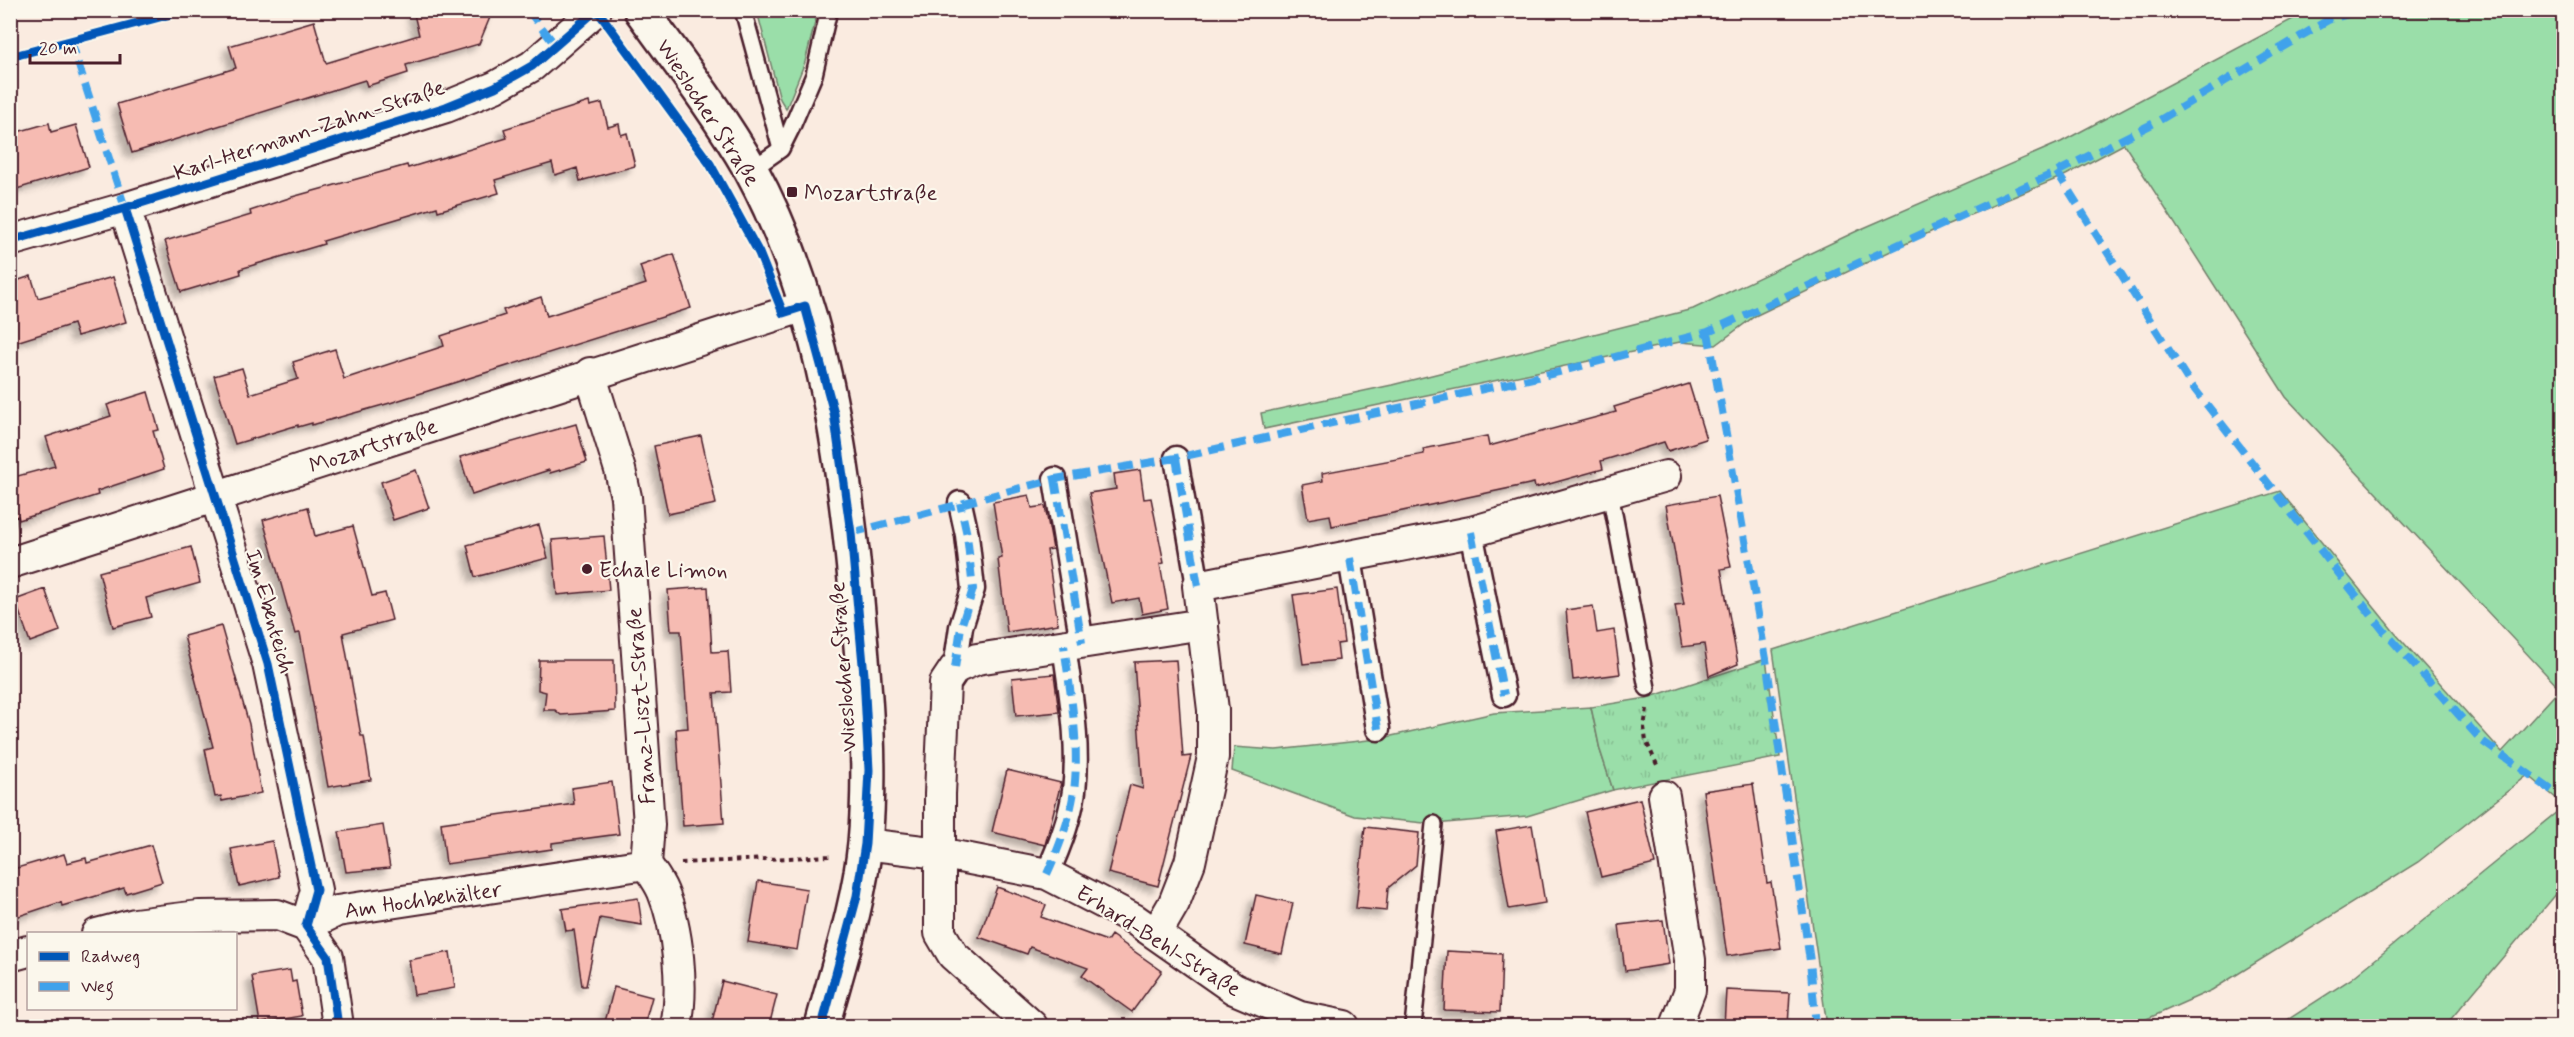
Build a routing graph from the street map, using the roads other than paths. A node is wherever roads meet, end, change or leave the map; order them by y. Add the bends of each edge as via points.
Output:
1 (641, 10) edge
2 (743, 10) edge
3 (829, 10) edge
4 (604, 20) edge
5 (781, 149) junction
6 (751, 170) junction
7 (125, 208) junction
8 (10, 241) edge
9 (805, 306) junction
10 (590, 374) junction
11 (1176, 458) dead end
12 (1666, 476) dead end
13 (1055, 479) dead end
14 (1610, 493) junction
15 (216, 496) junction
16 (960, 503) dead end
17 (1471, 532) junction
18 (1350, 558) junction
19 (10, 563) edge
20 (1198, 586) junction
21 (1203, 624) junction
22 (1073, 644) junction
23 (955, 668) junction
24 (1647, 688) road end
25 (1504, 695) dead end
26 (1378, 729) dead end
27 (1664, 796) road end
28 (1434, 824) dead end
29 (864, 849) junction
30 (939, 853) junction
31 (646, 864) junction
32 (1047, 874) junction
33 (306, 926) junction
34 (101, 932) edge
35 (1156, 934) junction
36 (27, 951) edge
37 (10, 956) edge
38 (338, 1026) edge
39 (676, 1026) edge
40 (822, 1026) edge
41 (1032, 1026) edge
42 (1344, 1026) edge
43 (1413, 1026) edge
44 (1676, 1026) edge

1 - 6 main road, Wieslocher Straße via 699,88
2 - 5 lane, Wieslocher Straße
3 - 5 lane via 814,75
4 - 7 street, Karl-Hermann-Zahn-Straße via 495,87 446,107
5 - 6 lane
6 - 9 main road, Wieslocher Straße
7 - 8 street, Karl-Hermann-Zahn-Straße
7 - 15 street, Im Ebenteich
9 - 10 street, Mozartstraße
9 - 29 main road, Wieslocher Straße via 834,413 851,533 869,770
10 - 15 street, Mozartstraße
10 - 31 street, Franz-Liszt-Straße via 626,497 649,825
11 - 20 street
12 - 14 street
13 - 22 street
14 - 17 street
14 - 24 lane
15 - 19 street, Mozartstraße
15 - 33 street, Im Ebenteich via 268,664 316,890
16 - 23 street via 973,589 961,627
17 - 18 street
17 - 25 street
18 - 20 street
18 - 26 street
20 - 21 street
21 - 22 street
21 - 35 street via 1213,710 1213,757 1190,862 1174,903
22 - 23 street via 977,659
22 - 32 street via 1074,792
23 - 30 street via 945,683 942,711
27 - 44 street via 1690,960 1690,990
28 - 43 lane
29 - 30 street, Erhard-Behl-Straße
29 - 40 main road, Wieslocher Straße via 857,896
30 - 32 street, Erhard-Behl-Straße
30 - 41 street via 940,933 953,955
31 - 33 street, Am Hochbehälter via 337,911
31 - 39 street via 663,892 672,927 679,974
32 - 35 street, Erhard-Behl-Straße
33 - 34 street via 277,915 199,916
33 - 38 street via 328,957
35 - 42 street, Erhard-Behl-Straße via 1234,988 1300,1017
36 - 37 street

